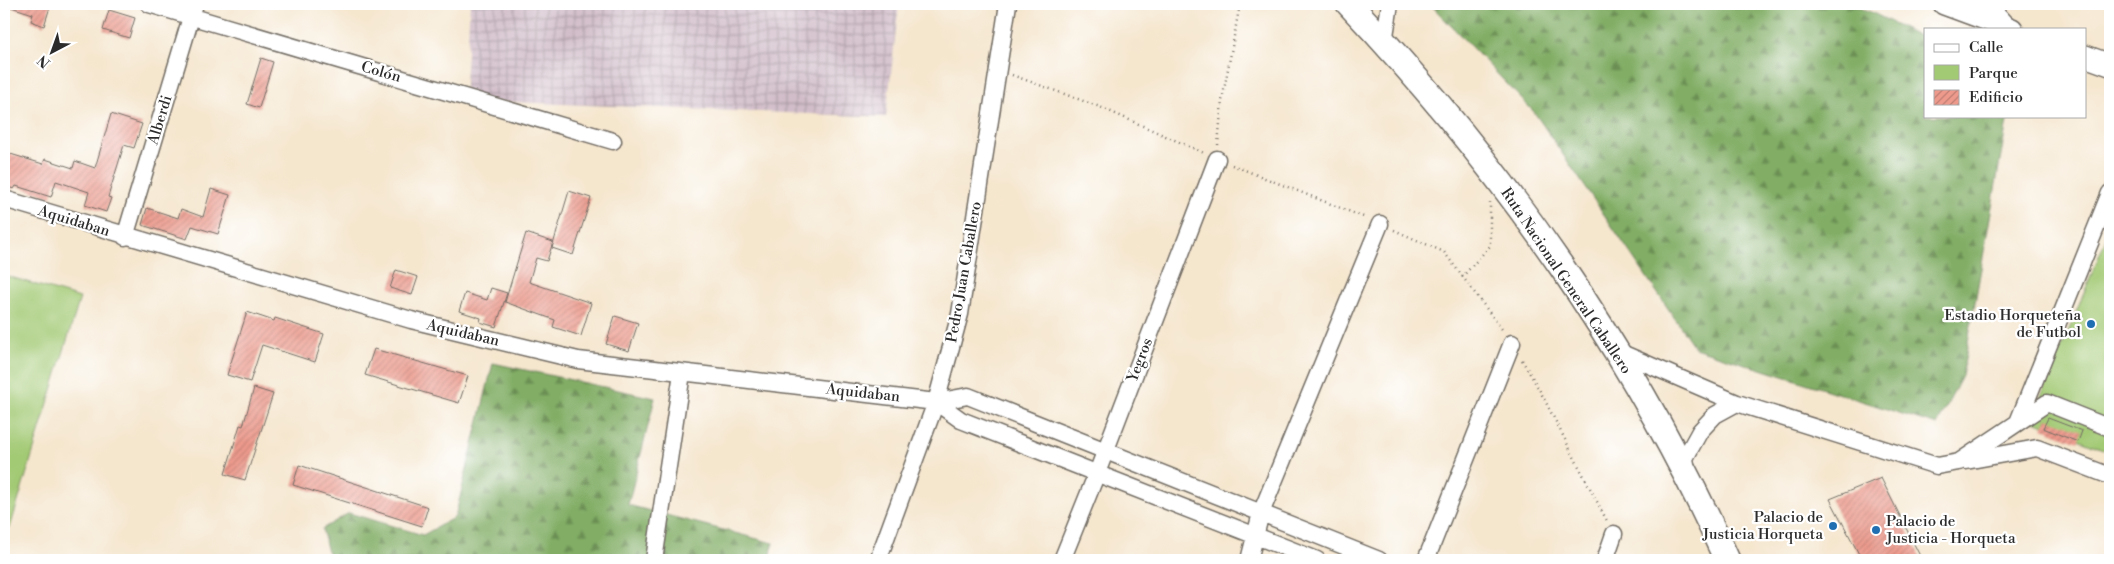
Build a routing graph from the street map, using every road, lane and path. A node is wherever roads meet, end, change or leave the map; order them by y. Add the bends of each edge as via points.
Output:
1 (149, 4) edge
2 (1008, 4) edge
3 (1240, 4) edge
4 (1349, 4) edge
5 (1390, 4) edge
6 (1944, 4) edge
7 (1988, 4) edge
8 (193, 10) edge
9 (2011, 28) edge
10 (1384, 42) junction
11 (2086, 56) edge
12 (2110, 65) edge
13 (999, 71) junction
14 (613, 141) dead end
15 (1217, 159) junction
16 (1490, 170) junction
17 (2110, 193) edge
18 (4, 199) edge
19 (1380, 224) junction
20 (125, 237) junction
21 (1462, 276) junction
22 (1512, 343) junction
23 (1616, 351) junction
24 (682, 373) junction
25 (936, 402) junction
26 (1737, 404) junction
27 (2018, 422) junction
28 (2110, 428) edge
29 (1106, 451) junction
30 (1959, 462) junction
31 (1097, 473) junction
32 (2110, 476) edge
33 (1689, 481) junction
34 (1261, 513) junction
35 (1614, 534) junction
36 (1256, 536) junction
37 (654, 560) edge
38 (878, 560) edge
39 (1062, 560) edge
40 (1249, 560) edge
41 (1317, 560) edge
42 (1379, 560) edge
43 (1426, 560) edge
44 (1605, 560) edge
45 (1627, 560) edge
46 (1727, 560) edge

1 - 8 street, Colón
2 - 13 street, Pedro Juan Caballero
3 - 15 path via 1222,101
4 - 10 highway, Ruta Nacional General Caballero
5 - 10 street
6 - 9 main road
7 - 9 street
8 - 14 street, Colón
8 - 20 street, Alberdi
10 - 16 highway, Ruta Nacional General Caballero
11 - 12 main road
13 - 15 path via 1100,106
13 - 25 street, Pedro Juan Caballero via 960,314
15 - 19 path
15 - 29 street, Yegros
16 - 21 path via 1490,246
16 - 23 highway, Ruta Nacional General Caballero via 1554,256
17 - 27 street
18 - 20 street, Aquidaban
19 - 21 path via 1444,252
19 - 34 street
20 - 24 street, Aquidaban via 411,320 578,360
21 - 22 path
22 - 35 path via 1540,389
22 - 43 street
23 - 26 street
23 - 33 highway, Ruta Nacional General Caballero
24 - 25 street, Aquidaban
24 - 37 street
25 - 29 street via 968,396
25 - 31 street via 960,420
25 - 38 street, Pedro Juan Caballero
26 - 30 street via 1937,466
26 - 33 street via 1715,415 1700,431 1685,458
27 - 28 street via 2047,403
27 - 30 street
29 - 31 street, Yegros
29 - 34 street
30 - 32 street via 2037,448
31 - 36 street
31 - 39 street, Yegros
33 - 46 highway, Ruta Nacional General Caballero
34 - 36 street
34 - 42 street
35 - 44 street
35 - 45 path
36 - 40 street
36 - 41 street

